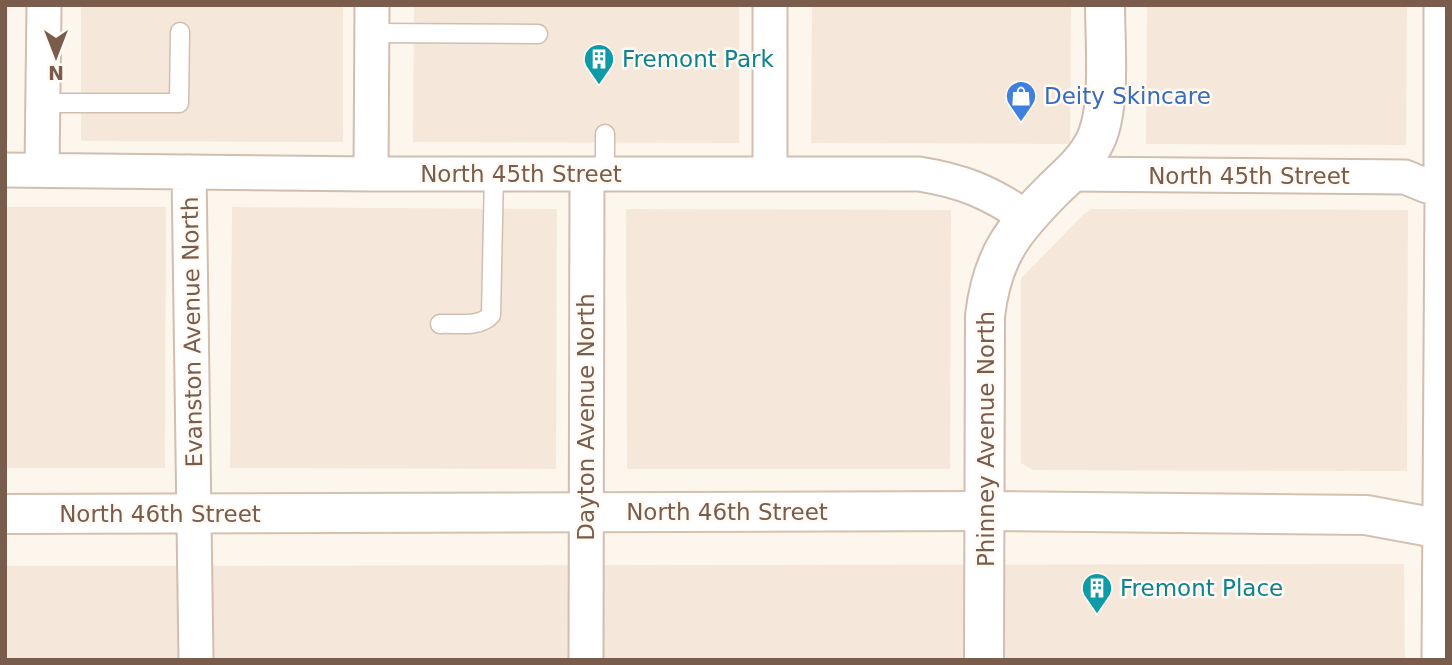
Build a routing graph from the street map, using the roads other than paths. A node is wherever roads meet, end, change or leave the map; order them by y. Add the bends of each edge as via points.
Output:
1 (44, 5) edge
2 (770, 5) edge
3 (1105, 5) edge
4 (1441, 5) edge
5 (372, 19) edge
6 (180, 32) dead end
7 (538, 34) dead end
8 (43, 103) junction
9 (605, 134) dead end
10 (5, 170) edge
11 (42, 170) junction
12 (189, 173) junction
13 (769, 173) junction
14 (371, 174) junction
15 (494, 174) junction
16 (596, 174) junction
17 (1069, 174) junction
18 (1441, 186) edge
19 (1026, 217) junction
20 (440, 324) dead end
21 (1444, 422) edge
22 (985, 511) junction
23 (586, 513) junction
24 (5, 514) edge
25 (195, 514) junction
26 (1443, 530) edge
27 (1442, 643) edge
28 (196, 660) edge
29 (586, 660) edge
30 (984, 660) edge

1 - 8 street
2 - 13 street
3 - 17 main road, Phinney Avenue North via 1103,116 1085,158
4 - 18 street
5 - 7 lane
5 - 14 street
6 - 8 lane via 180,103
8 - 11 street
9 - 16 lane
10 - 11 street, North 45th Street
11 - 12 street, North 45th Street
12 - 14 street, North 45th Street
12 - 25 street, Evanston Avenue North
13 - 16 street, North 45th Street
13 - 19 street, North 45th Street via 948,178 976,187
14 - 15 street, North 45th Street
15 - 16 street, North 45th Street
15 - 20 lane via 491,315 478,323
16 - 23 street, Dayton Avenue North
17 - 18 street, North 45th Street via 1405,177
17 - 19 main road, Phinney Avenue North
18 - 21 street
19 - 22 main road, Phinney Avenue North via 1001,253 987,294
21 - 26 street
22 - 23 main road, North 46th Street
22 - 26 main road, North 46th Street via 1366,515
22 - 30 main road, Phinney Avenue North
23 - 25 main road, North 46th Street
23 - 29 street, Dayton Avenue North
24 - 25 main road, North 46th Street
25 - 28 street, Evanston Avenue North
26 - 27 street

